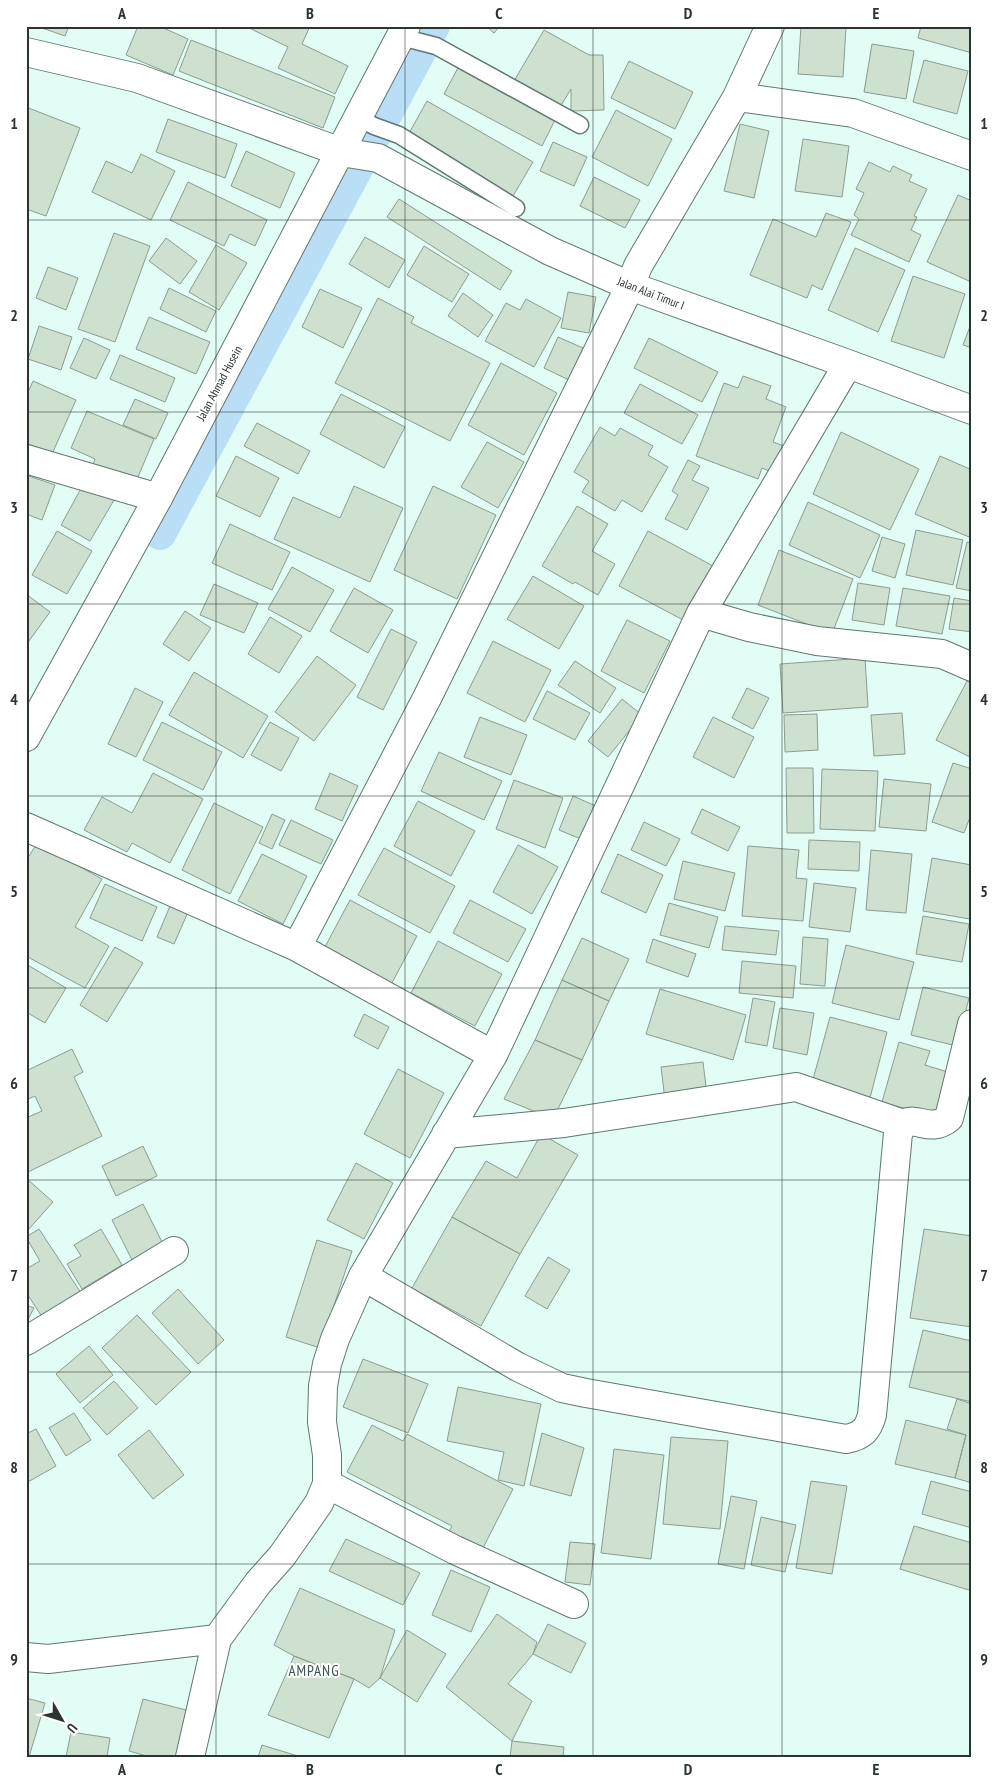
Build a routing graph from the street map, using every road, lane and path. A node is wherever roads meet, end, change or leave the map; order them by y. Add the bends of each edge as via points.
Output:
1 (770, 26) edge
2 (416, 38) edge
3 (26, 52) edge
4 (737, 97) junction
5 (366, 122) junction
6 (580, 125) dead end
7 (358, 155) junction
8 (972, 156) edge
9 (516, 208) dead end
10 (630, 286) junction
11 (848, 364) junction
12 (972, 410) edge
13 (26, 459) edge
14 (158, 498) junction
15 (701, 613) junction
16 (972, 667) edge
17 (26, 737) edge
18 (26, 827) edge
19 (297, 947) junction
20 (972, 1024) edge
21 (493, 1055) junction
22 (903, 1124) junction
23 (446, 1134) junction
24 (174, 1251) dead end
25 (363, 1276) junction
26 (26, 1342) edge
27 (327, 1484) junction
28 (574, 1604) dead end
29 (217, 1639) junction
30 (26, 1657) edge
31 (190, 1757) edge

1 - 4 street
2 - 5 street, Jalan Ahmad Husein
2 - 6 lane
3 - 7 street, Jalan Alai Timur I via 137,78
4 - 8 street via 853,113
4 - 10 street via 638,266
5 - 7 street, Jalan Ahmad Husein
5 - 9 lane via 398,135
7 - 10 street, Jalan Alai Timur I via 550,251
7 - 14 street, Jalan Ahmad Husein
10 - 11 street, Jalan Alai Timur I
10 - 19 street via 427,698
11 - 12 street, Jalan Alai Timur I
11 - 15 street
13 - 14 street
14 - 17 street, Jalan Ahmad Husein
15 - 16 street via 817,641 942,654
15 - 21 street
18 - 19 street
19 - 21 street
20 - 22 street via 949,1118 934,1126
21 - 23 street
22 - 23 street via 796,1087 564,1123
22 - 25 street via 896,1146 872,1415 869,1426 858,1436 846,1439 562,1388 518,1367
23 - 25 street
24 - 26 street
25 - 27 street via 326,1364 322,1422
27 - 28 street via 455,1550
27 - 29 street via 319,1502 282,1556
29 - 30 street via 48,1659
29 - 31 street

